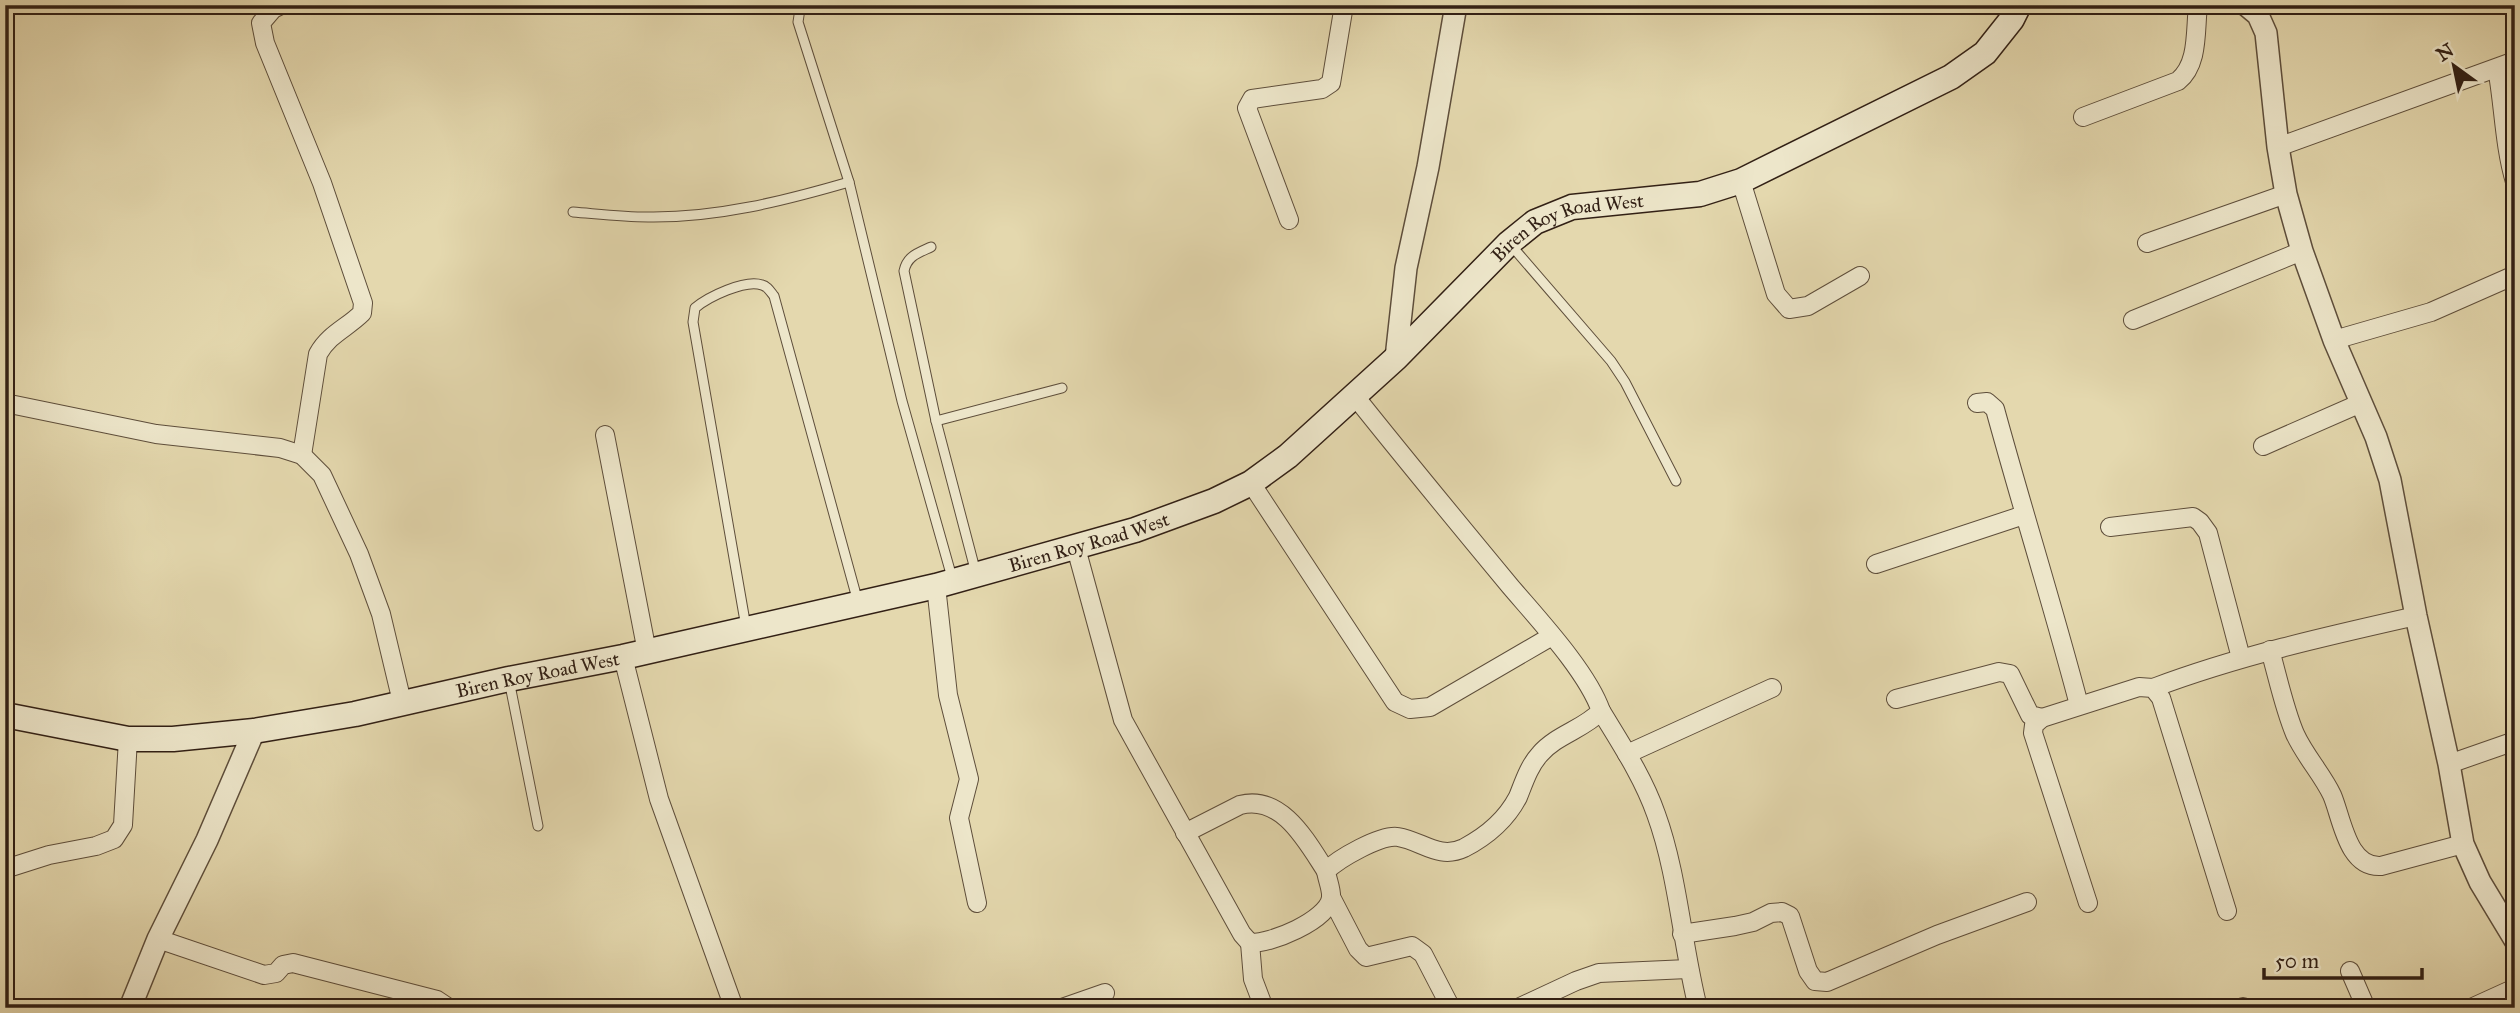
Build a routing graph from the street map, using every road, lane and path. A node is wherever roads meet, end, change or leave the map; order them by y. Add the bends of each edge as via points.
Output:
1 (281, 5) edge
2 (806, 5) edge
3 (1344, 5) edge
4 (1456, 5) edge
5 (2019, 5) edge
6 (2198, 5) edge
7 (2246, 5) edge
8 (2515, 61) edge
9 (2497, 68) junction
10 (2083, 117) dead end
11 (2278, 147) junction
12 (1741, 181) junction
13 (849, 182) junction
14 (2515, 182) edge
15 (2286, 194) junction
16 (573, 212) dead end
17 (1289, 220) dead end
18 (1509, 243) junction
19 (2147, 243) dead end
20 (931, 247) dead end
21 (2302, 251) junction
22 (2515, 275) edge
23 (1860, 276) dead end
24 (2133, 320) dead end
25 (2334, 340) junction
26 (1396, 358) junction
27 (1062, 388) dead end
28 (1354, 395) junction
29 (1977, 402) dead end
30 (2361, 402) junction
31 (5, 403) edge
32 (936, 421) junction
33 (605, 435) dead end
34 (2263, 446) dead end
35 (302, 455) junction
36 (1676, 481) dead end
37 (1251, 483) junction
38 (2024, 515) junction
39 (2110, 527) dead end
40 (1076, 548) junction
41 (1876, 564) dead end
42 (955, 581) junction
43 (858, 603) junction
44 (2416, 617) junction
45 (747, 628) junction
46 (1552, 636) junction
47 (2270, 650) junction
48 (635, 654) junction
49 (2241, 658) junction
50 (509, 679) junction
51 (1772, 688) dead end
52 (2153, 688) junction
53 (1896, 699) dead end
54 (402, 702) junction
55 (2079, 705) junction
56 (1601, 711) junction
57 (5, 715) edge
58 (2042, 718) junction
59 (254, 731) junction
60 (128, 739) junction
61 (2515, 741) edge
62 (1628, 754) junction
63 (2449, 764) junction
64 (538, 826) dead end
65 (1185, 833) junction
66 (2463, 844) junction
67 (5, 869) edge
68 (1326, 871) junction
69 (1331, 897) junction
70 (2027, 902) dead end
71 (2088, 903) dead end
72 (977, 904) dead end
73 (2227, 911) dead end
74 (1682, 934) junction
75 (158, 939) junction
76 (2515, 940) edge
77 (1250, 943) junction
78 (1688, 969) junction
79 (2350, 971) dead end
80 (2515, 988) edge
81 (1105, 993) dead end
82 (2480, 1006) edge
83 (130, 1008) edge
84 (449, 1008) edge
85 (734, 1008) edge
86 (1062, 1008) edge
87 (1264, 1008) edge
88 (1451, 1008) edge
89 (1518, 1008) edge
90 (1698, 1008) edge
91 (2366, 1008) edge

1 - 35 street via 261,23 265,43 322,183 363,303 362,313 333,334 318,354
2 - 13 lane via 800,9 798,22
3 - 17 street via 1331,83 1322,89 1248,103
4 - 26 street via 1406,268
5 - 12 main road, Biren Roy Road West via 1985,53 1951,77
6 - 10 street via 2188,73 2178,81
7 - 11 street via 2258,15 2266,33
8 - 9 street
9 - 11 street
9 - 14 street
11 - 15 street
12 - 18 main road, Biren Roy Road West via 1700,194 1572,207 1535,222
12 - 23 street via 1776,294 1788,309 1808,306
13 - 16 lane via 763,205 680,216
13 - 42 lane via 902,401
15 - 19 street
15 - 21 street
18 - 26 main road, Biren Roy Road West
18 - 36 lane via 1611,361
20 - 32 lane via 913,255 904,271
21 - 24 street
21 - 25 street
22 - 25 street via 2431,312
25 - 30 street
26 - 28 main road, Biren Roy Road West
27 - 32 lane
28 - 37 main road, Biren Roy Road West via 1288,456
28 - 46 street
29 - 38 street via 1987,402 1995,409
30 - 34 street
30 - 44 street via 2390,480
31 - 35 street via 156,434 280,448
32 - 42 lane
33 - 48 street
35 - 54 street via 321,475 359,554
37 - 40 main road, Biren Roy Road West via 1214,501
37 - 46 street via 1395,702 1410,709 1430,707
38 - 41 street
38 - 55 street
39 - 49 street via 2193,517 2200,522 2208,533
40 - 42 main road, Biren Roy Road West
40 - 65 street via 1123,720
42 - 43 main road, Biren Roy Road West
42 - 72 street via 947,686 969,779 959,818
43 - 45 main road, Biren Roy Road West
43 - 45 lane via 774,296 765,285 751,283 706,299 695,308 693,323
44 - 47 street
44 - 63 street
45 - 48 main road, Biren Roy Road West
46 - 56 street
47 - 49 street
47 - 66 street via 2295,734 2333,798 2349,844 2364,862 2381,866
48 - 50 main road, Biren Roy Road West
48 - 85 street via 659,799
49 - 52 street
50 - 54 main road, Biren Roy Road West
50 - 64 lane
51 - 62 street
52 - 55 street via 2140,687
52 - 73 street via 2161,698
53 - 58 street via 1999,672 2010,674 2030,715
54 - 59 main road, Biren Roy Road West
55 - 58 street
56 - 62 street
56 - 68 street via 1541,752 1507,814 1494,829 1463,849 1432,851 1396,836 1335,862
57 - 60 main road, Biren Roy Road West
58 - 71 street via 2033,733
59 - 60 main road, Biren Roy Road West
59 - 75 street
60 - 67 street via 123,825 114,839
61 - 63 street
62 - 74 street via 1657,816
63 - 66 street
65 - 68 street via 1240,805 1266,807 1295,826
65 - 77 street
66 - 76 street
68 - 69 street
69 - 77 street via 1316,918 1279,937
69 - 88 street via 1366,957 1412,946 1423,954
70 - 74 street via 1827,982 1815,981 1808,971 1790,916 1782,912 1735,926
74 - 78 street
75 - 83 street
75 - 84 street via 264,975 293,963 437,1000
77 - 87 street via 1253,979
78 - 89 street via 1599,973
78 - 90 street
79 - 91 street
80 - 82 street
81 - 86 street

